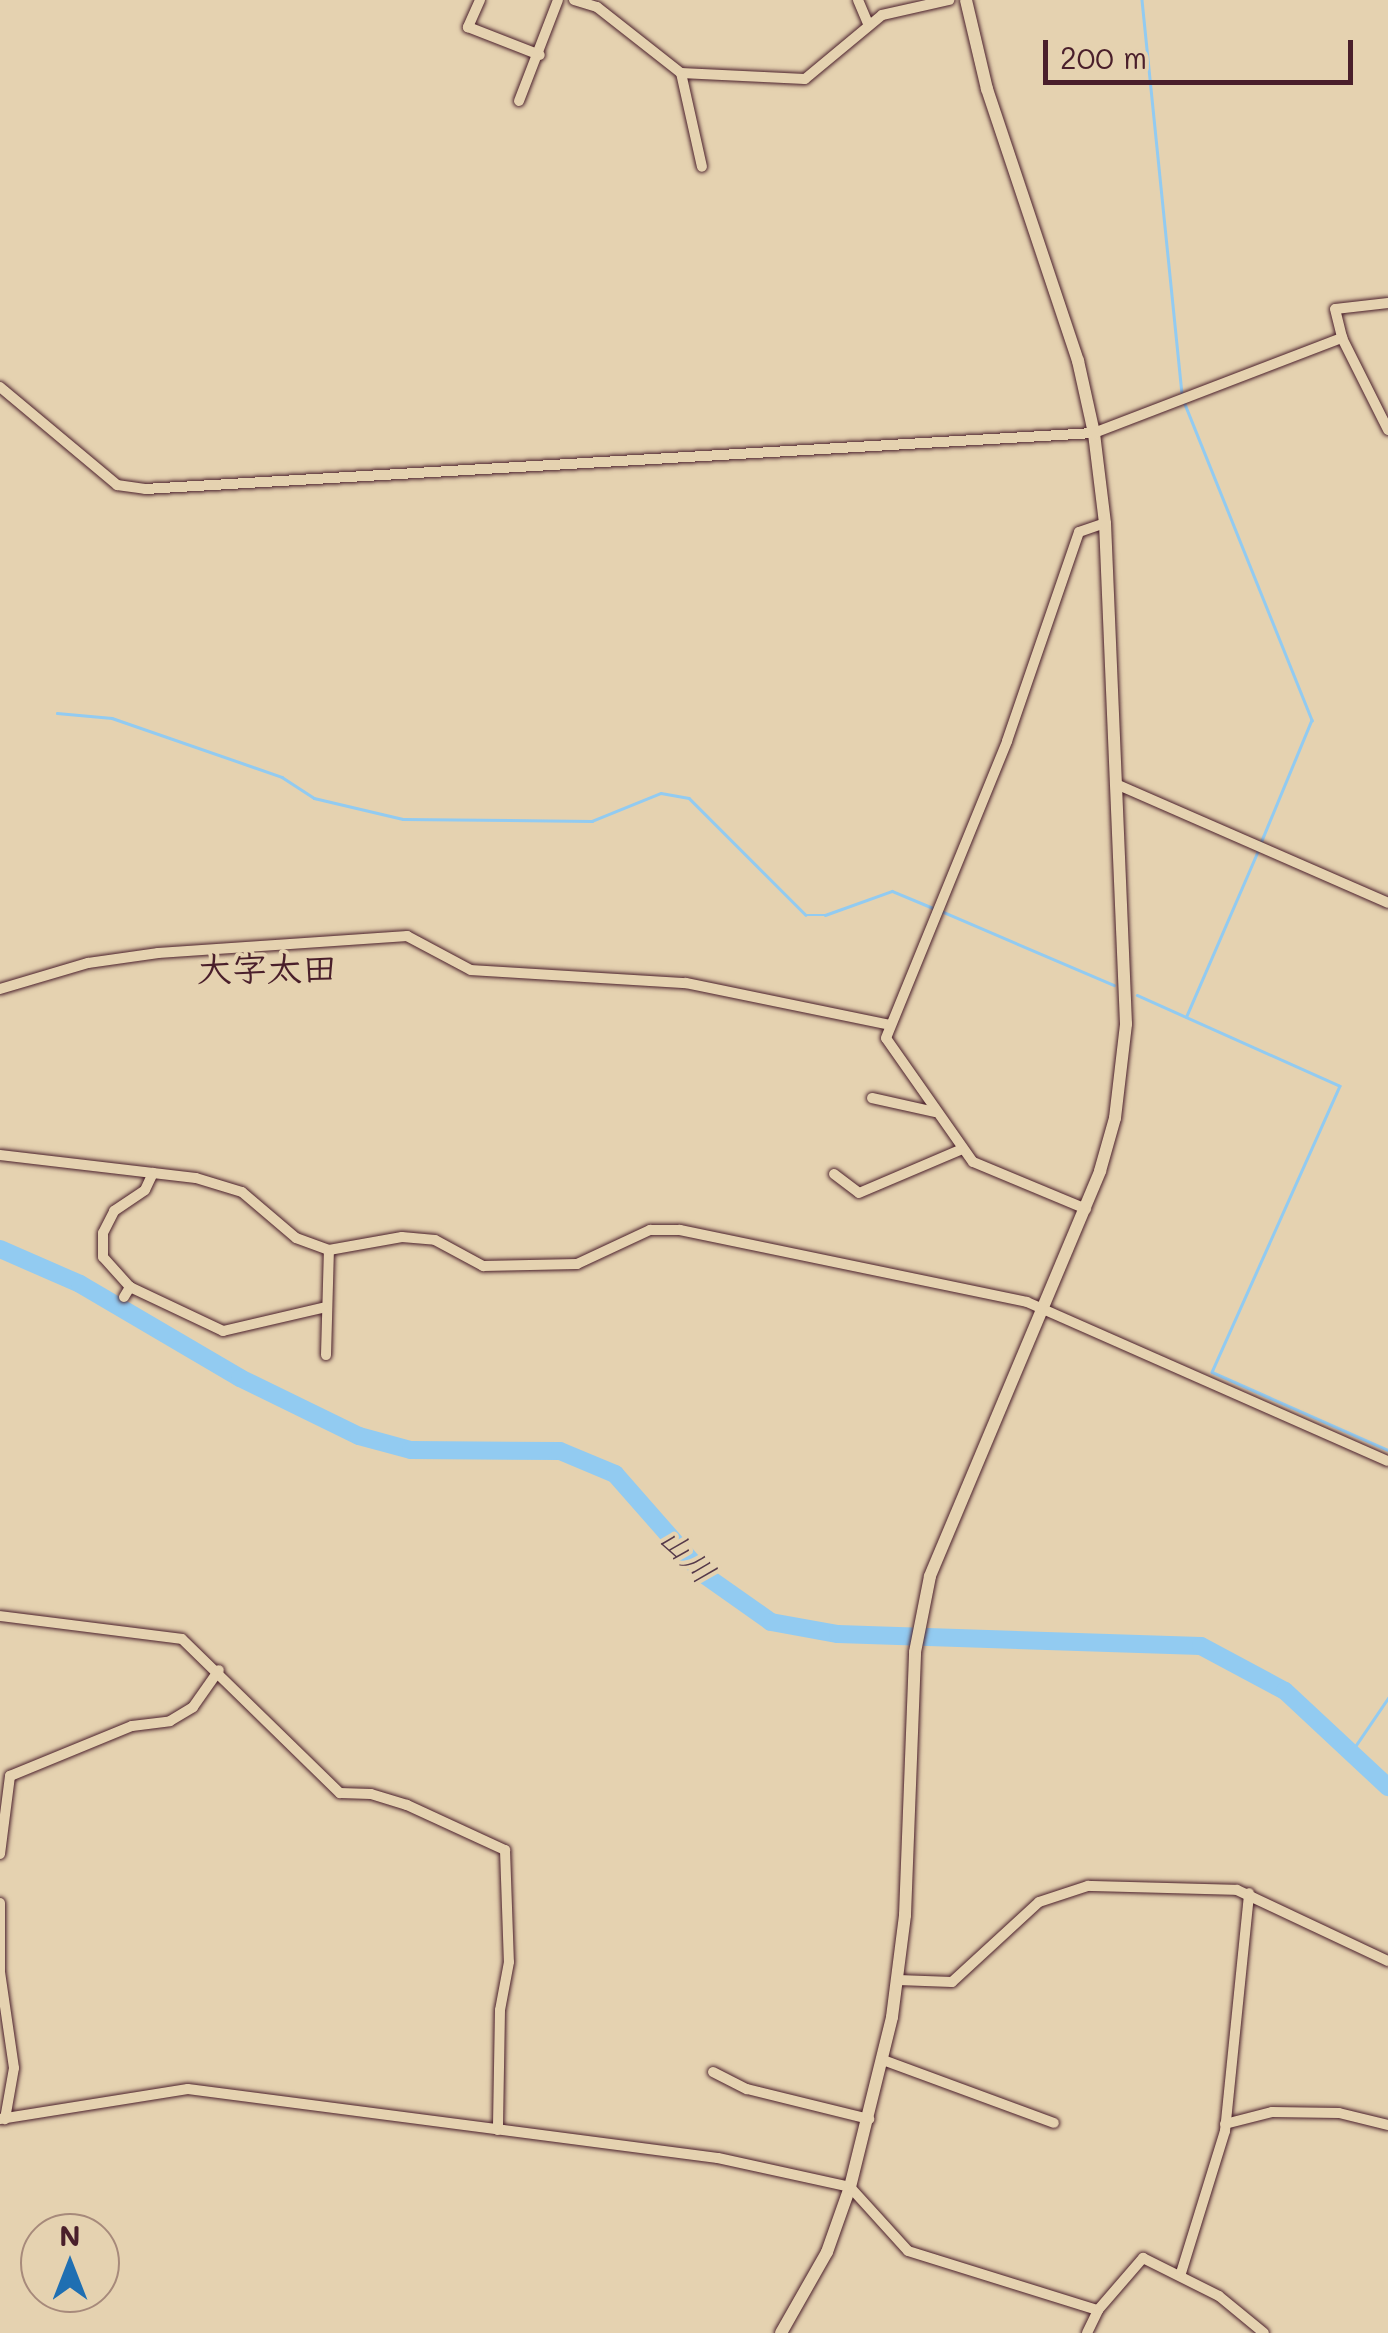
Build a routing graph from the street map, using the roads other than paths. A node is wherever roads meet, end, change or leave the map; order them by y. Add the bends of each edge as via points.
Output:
1 (480, 0) edge
2 (558, 0) edge
3 (574, 0) edge
4 (858, 0) edge
5 (949, 0) edge
6 (966, 0) edge
7 (868, 24) junction
8 (540, 55) junction
9 (681, 73) junction
10 (519, 101) dead end
11 (702, 167) dead end
12 (1388, 303) edge
13 (1342, 338) junction
14 (0, 387) edge
15 (1388, 430) edge
16 (1094, 433) junction
17 (1105, 523) junction
18 (1116, 784) junction
19 (1388, 903) edge
20 (0, 989) edge
21 (890, 1025) junction
22 (872, 1098) dead end
23 (935, 1112) junction
24 (962, 1149) junction
25 (0, 1155) edge
26 (153, 1173) junction
27 (834, 1174) dead end
28 (1086, 1209) junction
29 (329, 1250) junction
30 (322, 1308) junction
31 (1043, 1308) junction
32 (326, 1355) dead end
33 (1388, 1460) edge
34 (0, 1616) edge
35 (219, 1670) junction
36 (5, 1778) edge
37 (0, 1854) edge
38 (1249, 1893) junction
39 (0, 1903) edge
40 (1388, 1961) edge
41 (898, 1980) junction
42 (883, 2060) junction
43 (713, 2072) dead end
44 (2, 2119) edge
45 (869, 2119) junction
46 (1054, 2123) dead end
47 (1225, 2124) junction
48 (1388, 2125) edge
49 (498, 2130) junction
50 (850, 2186) junction
51 (1181, 2273) junction
52 (1098, 2310) junction
53 (781, 2333) edge
54 (1087, 2333) edge
55 (1264, 2333) edge

1 - 8 street via 468,27
2 - 8 street
3 - 9 street via 596,7
4 - 7 street
5 - 7 street via 903,6
6 - 16 street via 987,89 1078,361
7 - 9 street via 805,78
8 - 10 street
9 - 11 street
12 - 13 street via 1336,308
13 - 15 street
13 - 16 street
14 - 16 street via 117,484 145,489
16 - 17 street
17 - 18 street
17 - 21 street via 1080,532 1008,741
18 - 19 street
18 - 28 street via 1126,1024 1115,1118
20 - 21 street via 88,963 158,953 407,936 472,970 686,983
21 - 23 street via 886,1038
22 - 23 street
23 - 24 street
24 - 27 street via 859,1193
24 - 28 street via 973,1162
25 - 26 street
26 - 29 street via 242,1192 296,1238
26 - 30 street via 144,1190 114,1211 103,1233 103,1256 127,1292 223,1331
28 - 31 street
29 - 30 street
29 - 31 street via 402,1237 435,1240 483,1266 578,1264 650,1230 680,1230
30 - 32 street
31 - 33 street
31 - 41 street via 950,1522 920,1617
34 - 35 street via 170,1636
35 - 36 street via 193,1707 170,1721 132,1726
35 - 49 street via 340,1794 371,1794 407,1805 504,1850 509,1962 500,2010
36 - 37 street
38 - 40 street
38 - 41 street via 1194,1886 1062,1890 1009,1925 952,1982
38 - 47 street
39 - 44 street via 0,1972 14,2068
41 - 42 street
42 - 45 street
42 - 46 street
43 - 45 street via 746,2088
44 - 49 street via 188,2089
45 - 50 street
47 - 48 street via 1272,2112 1339,2113
47 - 51 street
49 - 50 street via 718,2158
50 - 52 street via 908,2250
50 - 53 street via 828,2252
51 - 52 street via 1138,2261
51 - 55 street
52 - 54 street

